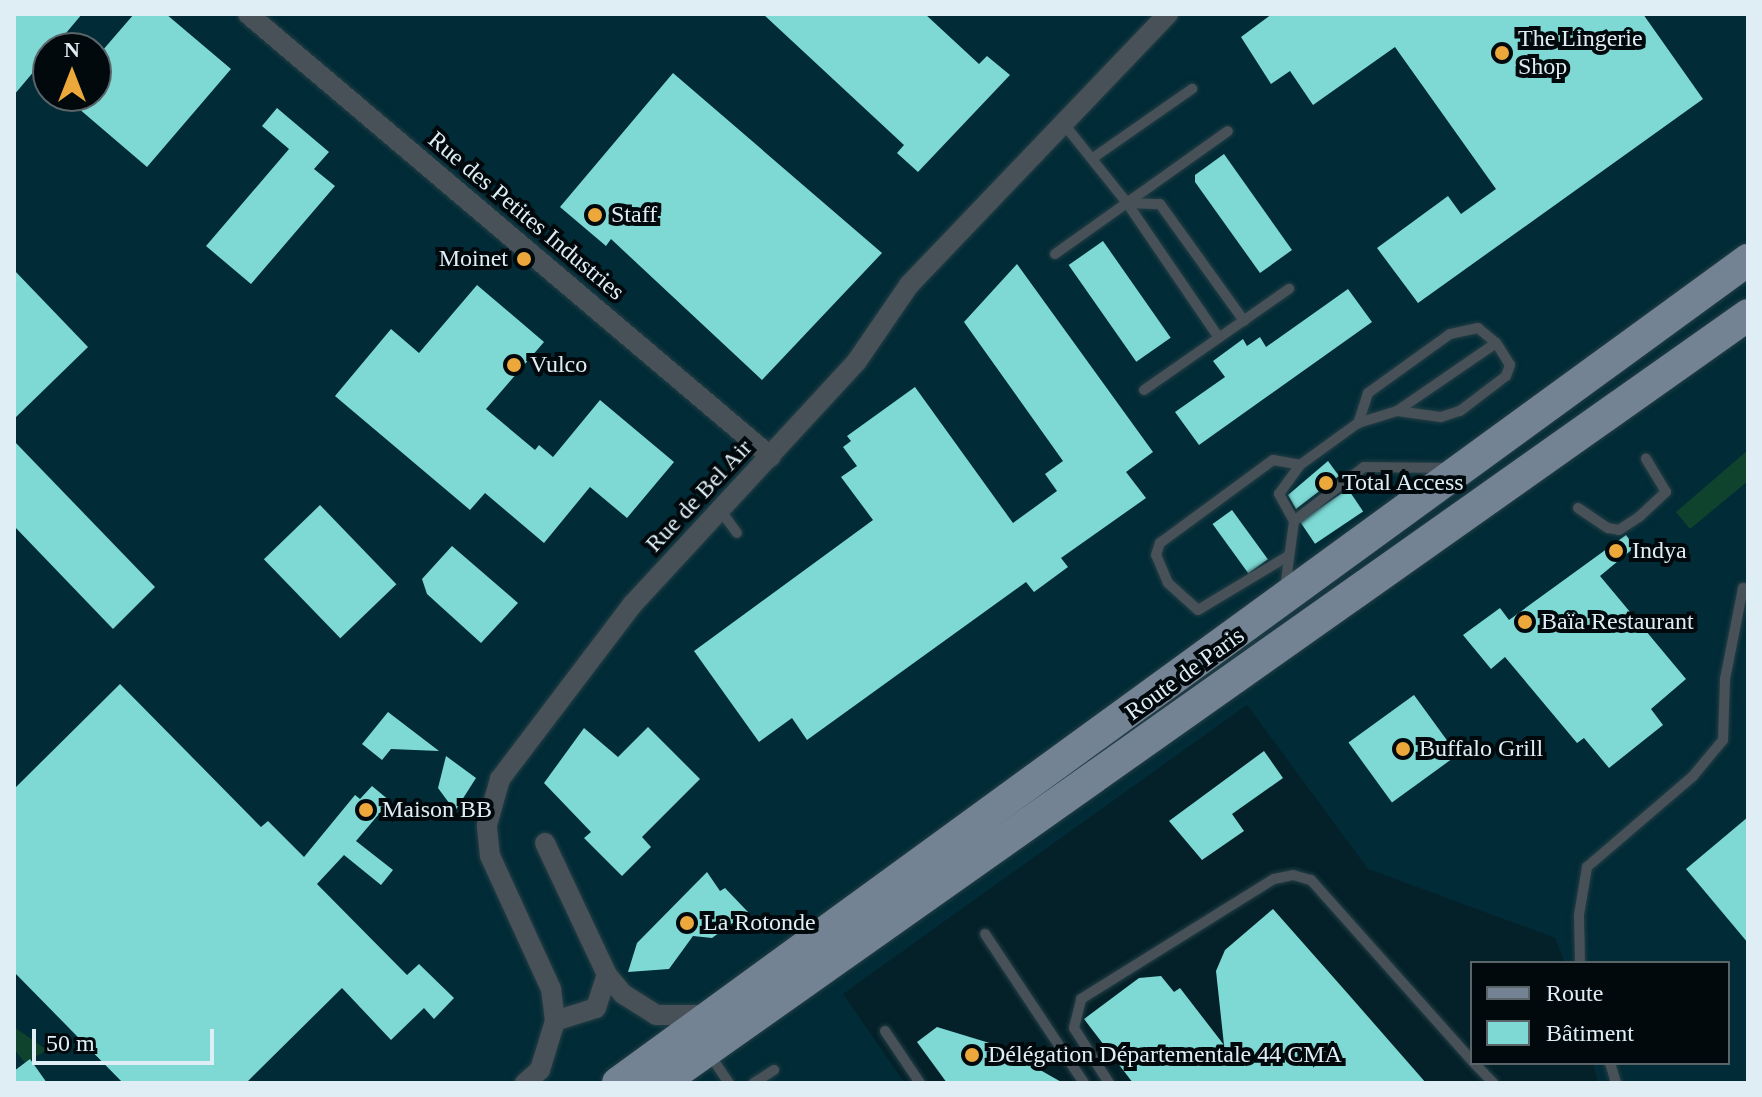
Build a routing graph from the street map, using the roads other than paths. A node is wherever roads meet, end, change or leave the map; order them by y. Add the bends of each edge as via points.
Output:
1 (248, 14) edge
2 (1168, 14) edge
3 (1192, 89) dead end
4 (1063, 123) junction
5 (1228, 131) dead end
6 (1093, 158) junction
7 (1127, 203) junction
8 (1055, 254) dead end
9 (1748, 260) edge
10 (1289, 289) dead end
11 (1748, 315) edge
12 (1244, 321) junction
13 (1219, 338) junction
14 (1496, 343) junction
15 (1144, 390) dead end
16 (1397, 411) junction
17 (1358, 423) junction
18 (771, 457) junction
19 (1646, 459) dead end
20 (1300, 465) junction
21 (1465, 469) junction
22 (1578, 508) dead end
23 (721, 511) junction
24 (1294, 521) junction
25 (737, 533) dead end
26 (1288, 556) junction
27 (1743, 588) dead end
28 (1283, 602) junction
29 (545, 843) dead end
30 (985, 934) dead end
31 (1580, 961) edge
32 (607, 975) junction
33 (712, 1015) junction
34 (555, 1021) junction
35 (885, 1031) dead end
36 (707, 1050) junction
37 (1470, 1059) edge
38 (1476, 1065) edge
39 (774, 1070) dead end
40 (525, 1083) edge
41 (618, 1083) edge
42 (661, 1083) edge
43 (729, 1083) edge
44 (754, 1083) edge
45 (920, 1083) edge
46 (1084, 1083) edge
47 (1109, 1083) edge
48 (1493, 1083) edge

1 - 18 street, Rue des Petites Industries
2 - 4 street, Rue de Bel Air
3 - 6 lane
4 - 6 lane
4 - 18 street, Rue de Bel Air via 909,285 857,361
5 - 7 lane
6 - 7 lane
7 - 8 lane
7 - 12 lane via 1160,204
7 - 13 lane
9 - 21 main road, Route de Paris
10 - 12 lane
11 - 36 main road, Route de Paris
12 - 13 lane
13 - 15 lane
14 - 16 lane
14 - 16 lane via 1510,365 1506,376 1460,411 1441,417
14 - 17 lane via 1478,328 1450,334 1368,393
16 - 17 lane
17 - 20 lane
18 - 23 street, Rue de Bel Air
19 - 22 lane via 1666,492 1639,517 1619,530
20 - 24 lane via 1279,494
20 - 26 lane via 1273,460 1160,543 1156,555 1168,583 1198,610
21 - 24 lane via 1364,467
21 - 28 main road, Route de Paris
23 - 25 lane
23 - 34 street, Rue de Bel Air via 632,605 500,779 491,802 490,856 551,989
24 - 26 lane
26 - 28 lane
27 - 31 lane via 1725,679 1723,740 1693,776 1587,867 1579,915
28 - 33 main road, Route de Paris
29 - 32 street
30 - 46 lane
32 - 33 street via 642,1010
32 - 34 street via 596,1008
33 - 41 main road, Route de Paris
34 - 40 street, Rue de Bel Air via 551,1049
35 - 45 lane
36 - 42 main road, Route de Paris
36 - 43 lane
37 - 47 lane via 1311,880 1293,875 1274,879 1081,999 1074,1028
38 - 48 lane
39 - 44 lane

